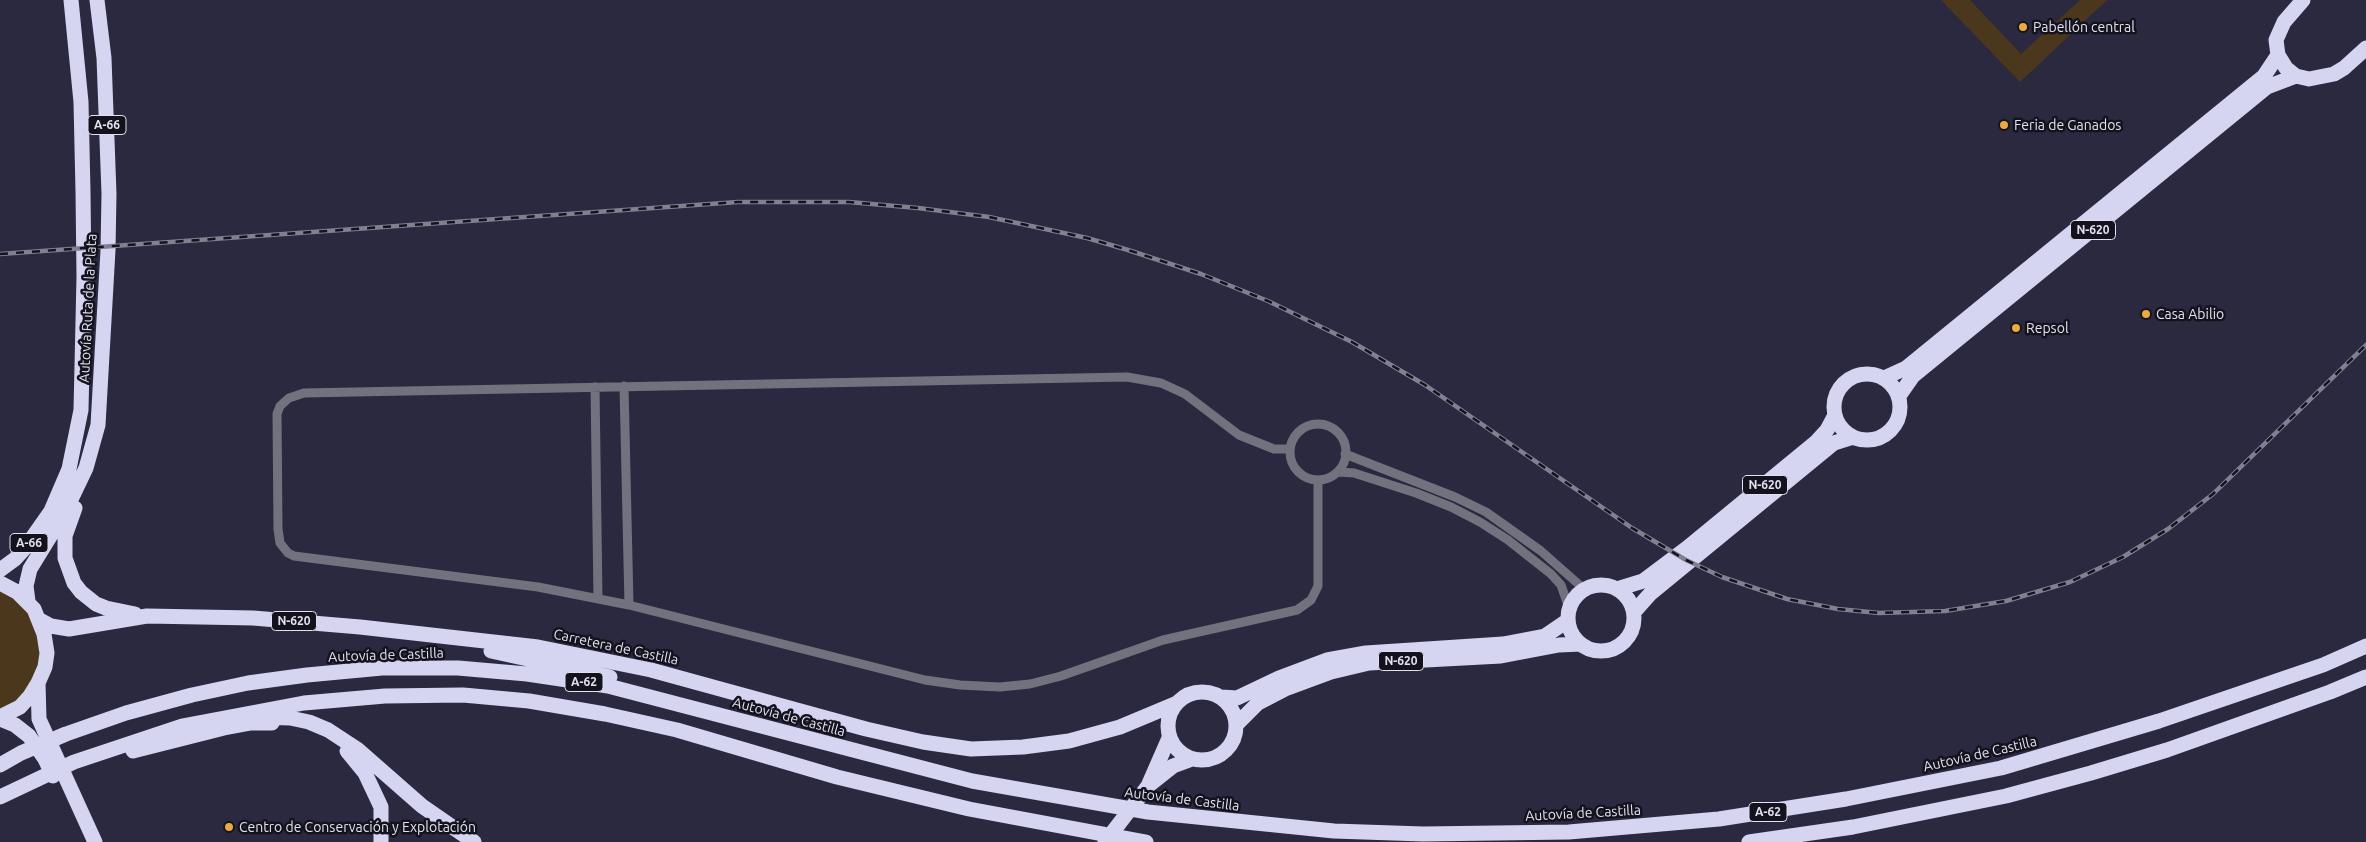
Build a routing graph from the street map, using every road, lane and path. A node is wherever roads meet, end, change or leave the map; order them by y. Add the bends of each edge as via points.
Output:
1 (71, 0) edge
2 (97, 0) edge
3 (2303, 0) edge
4 (2366, 48) edge
5 (2278, 55) junction
6 (2296, 76) junction
7 (1884, 378) junction
8 (624, 386) junction
9 (595, 387) junction
10 (1899, 396) junction
11 (1835, 415) junction
12 (98, 425) junction
13 (1853, 437) junction
14 (1290, 449) junction
15 (1345, 454) junction
16 (1338, 472) junction
17 (1318, 480) junction
18 (1693, 551) junction
19 (0, 570) edge
20 (1663, 575) junction
21 (0, 583) edge
22 (1584, 589) junction
23 (1618, 589) junction
24 (598, 598) junction
25 (28, 601) junction
26 (629, 605) junction
27 (1634, 612) junction
28 (1568, 615) junction
29 (148, 616) junction
30 (40, 620) junction
31 (401, 633) junction
32 (1581, 644) junction
33 (2366, 646) edge
34 (2366, 677) edge
35 (38, 683) junction
36 (1222, 698) junction
37 (1175, 704) junction
38 (0, 718) edge
39 (742, 721) junction
40 (1237, 724) junction
41 (1169, 738) junction
42 (117, 755) junction
43 (1192, 759) junction
44 (0, 765) edge
45 (76, 766) junction
46 (38, 783) junction
47 (1148, 786) junction
48 (0, 796) edge
49 (0, 806) edge
50 (84, 842) edge
51 (95, 842) edge
52 (381, 842) edge
53 (474, 842) edge
54 (1105, 842) edge
55 (1146, 842) edge
56 (1748, 842) edge

1 - 19 highway, Autovía Ruta de la Plata / A-66 via 81,102 83,192 83,375 78,428 69,469 49,513 25,548
2 - 12 highway, Autovía Ruta de la Plata / A-66 via 104,58 109,194
3 - 5 highway via 2278,33
4 - 6 highway, N-620 via 2334,74 2310,79
5 - 6 highway
5 - 7 highway, N-620 via 2264,76 1906,368
6 - 10 highway, N-620 via 2268,87 1913,376
7 - 10 highway
7 - 11 highway, N-620 via 1867,374 1850,378 1836,396
8 - 9 street
8 - 14 street via 1127,377 1161,383 1186,394 1239,436 1268,448
8 - 26 street
9 - 24 street
9 - 24 street via 297,394 280,406 277,414 278,529 280,543 294,556 538,587
10 - 13 highway, N-620 via 1900,415 1890,432 1872,440
11 - 13 highway via 1843,430
11 - 18 highway, N-620 via 1816,442
12 - 25 highway, Autovía Ruta de la Plata / A-66 via 86,468 30,569 26,586
12 - 29 highway via 87,481 65,536 68,570 81,592 96,604
13 - 18 highway, N-620 via 1834,443
14 - 15 street via 1298,432 1306,427 1324,425 1339,434
14 - 17 street via 1294,467 1300,474
15 - 16 street
15 - 22 street via 1486,512 1541,550
16 - 17 street
16 - 28 street via 1354,473 1416,493 1480,522 1551,574 1561,585
17 - 26 street via 1318,586 1311,600 1297,610 1163,640 1030,684 1000,687 925,680
18 - 20 highway, N-620
20 - 23 highway, N-620
20 - 27 highway, N-620
21 - 25 highway
22 - 23 highway, N-620 via 1607,585
22 - 28 highway, N-620 via 1574,597
23 - 27 highway
24 - 26 street
25 - 30 highway
27 - 32 highway, N-620 via 1631,631 1618,646 1599,651
28 - 32 highway via 1572,634
28 - 36 highway, N-620 via 1545,636 1503,644 1366,653 1327,660 1243,696
29 - 30 highway, Carretera de Castilla / N-620 via 69,629
29 - 31 highway, Carretera de Castilla / N-620 via 301,621
30 - 35 highway via 47,653
31 - 37 highway, Carretera de Castilla via 538,647 651,670 866,729 923,742 971,748 1023,747 1068,740 1120,727
31 - 39 highway via 602,675 699,703
32 - 40 highway, N-620 via 1501,656 1369,663 1331,672 1285,689 1258,703
33 - 39 highway, Autovía de Castilla / A-62 via 2323,665 2160,721 2000,768 1846,799 1719,819 1569,832 1423,834 1334,831 1148,812 972,781
34 - 56 highway, A-62 via 2168,750 2006,796 1853,827
35 - 38 highway via 20,707
35 - 51 highway via 42,726
36 - 37 highway, N-620 via 1202,692 1192,693
36 - 40 highway via 1235,714
37 - 41 highway, N-620 via 1168,720
38 - 50 highway via 15,725 35,744
39 - 44 highway, Autovía de Castilla / A-62 via 608,686 527,674 458,668 382,668 248,683 192,695 66,734
40 - 43 highway, N-620 via 1235,737 1223,753 1206,761
41 - 43 highway via 1178,751
41 - 47 highway, N-620
42 - 45 highway
42 - 52 highway via 251,723 290,723 309,728 350,753 365,772 381,807
42 - 53 highway via 169,737 240,720 259,717 309,722 328,730 357,750 422,806
43 - 47 highway, N-620 via 1174,766
45 - 46 highway
45 - 55 highway, A-62 via 182,726 258,710 385,696 463,695 605,714 677,730 969,809
46 - 48 highway
46 - 49 highway
47 - 54 highway, N-620

